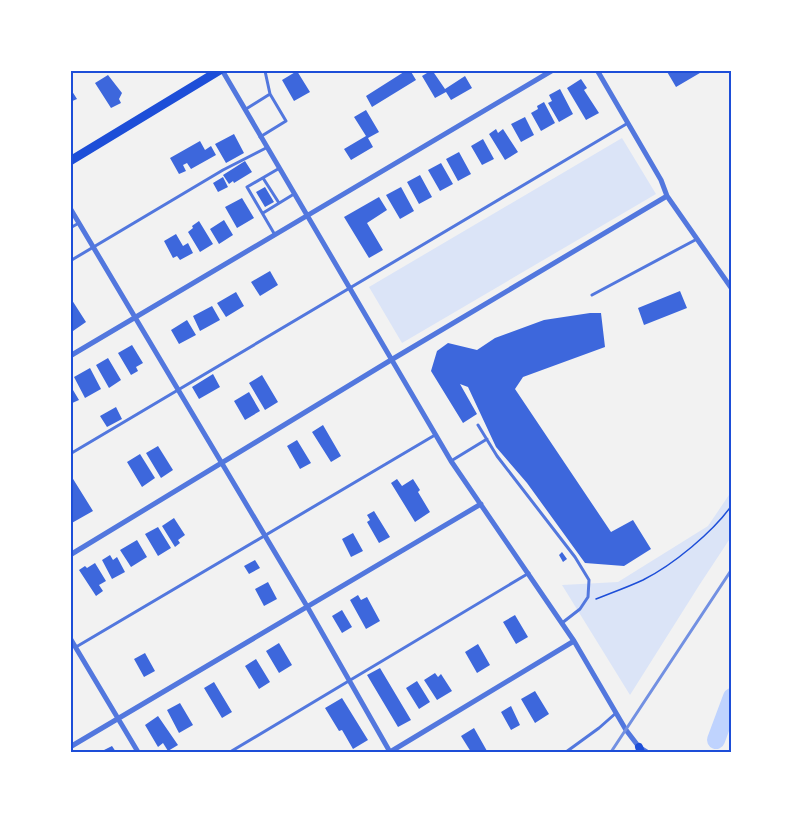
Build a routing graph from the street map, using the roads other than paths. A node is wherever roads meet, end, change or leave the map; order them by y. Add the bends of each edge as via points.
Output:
1 (221, 70) edge
2 (554, 70) edge
3 (597, 70) edge
4 (265, 71) edge
5 (270, 94) junction
6 (244, 110) junction
7 (628, 123) junction
8 (260, 137) junction
9 (266, 148) junction
10 (70, 161) edge
11 (278, 169) junction
12 (263, 178) junction
13 (294, 195) junction
14 (667, 196) junction
15 (260, 199) dead end
16 (256, 202) junction
17 (279, 204) junction
18 (70, 208) edge
19 (263, 213) junction
20 (307, 216) junction
21 (80, 223) junction
22 (70, 228) edge
23 (276, 235) junction
24 (697, 239) junction
25 (94, 247) junction
26 (70, 261) edge
27 (350, 289) junction
28 (732, 289) edge
29 (592, 295) dead end
30 (135, 318) junction
31 (70, 356) edge
32 (391, 360) junction
33 (177, 390) junction
34 (478, 425) dead end
35 (435, 435) junction
36 (487, 439) junction
37 (70, 454) edge
38 (451, 461) junction
39 (222, 464) junction
40 (481, 504) junction
41 (264, 535) junction
42 (70, 555) edge
43 (529, 573) junction
44 (308, 608) junction
45 (562, 623) junction
46 (70, 638) edge
47 (574, 641) junction
48 (76, 647) junction
49 (349, 680) junction
50 (617, 712) junction
51 (119, 719) junction
52 (70, 747) edge
53 (640, 750) edge
54 (138, 753) edge
55 (230, 753) edge
56 (390, 753) edge
57 (566, 753) edge
58 (647, 753) edge

1 - 6 street
1 - 10 main road
2 - 20 street
3 - 7 street
4 - 5 lane
5 - 6 lane
5 - 8 lane via 286,121
6 - 8 street
7 - 14 street
7 - 27 lane
8 - 9 street
9 - 11 street
9 - 25 lane
11 - 12 lane
11 - 13 street
12 - 16 lane via 247,187
12 - 17 lane
13 - 17 lane
13 - 20 street
14 - 24 street
14 - 32 street
15 - 16 lane
16 - 19 lane
17 - 19 lane
18 - 21 street
19 - 23 lane
20 - 23 street
20 - 27 street
21 - 22 lane
21 - 25 street
23 - 30 street
24 - 28 street
24 - 29 lane
25 - 26 lane
25 - 30 street
27 - 32 street
27 - 33 lane
30 - 31 street
30 - 33 street
32 - 35 street
32 - 39 street
33 - 37 lane
33 - 39 street
34 - 36 lane
35 - 38 street
35 - 41 lane
36 - 38 lane
36 - 45 lane via 589,580 584,604
38 - 40 street
39 - 41 street
39 - 42 street
40 - 43 street
40 - 44 street
41 - 44 street
41 - 48 lane
43 - 45 street
43 - 49 lane
44 - 49 street
44 - 51 street
45 - 47 street
46 - 48 street
47 - 50 street
47 - 56 street
48 - 51 street
49 - 55 lane
49 - 56 street
50 - 53 street
50 - 57 lane
51 - 52 street
51 - 54 street
53 - 58 street

